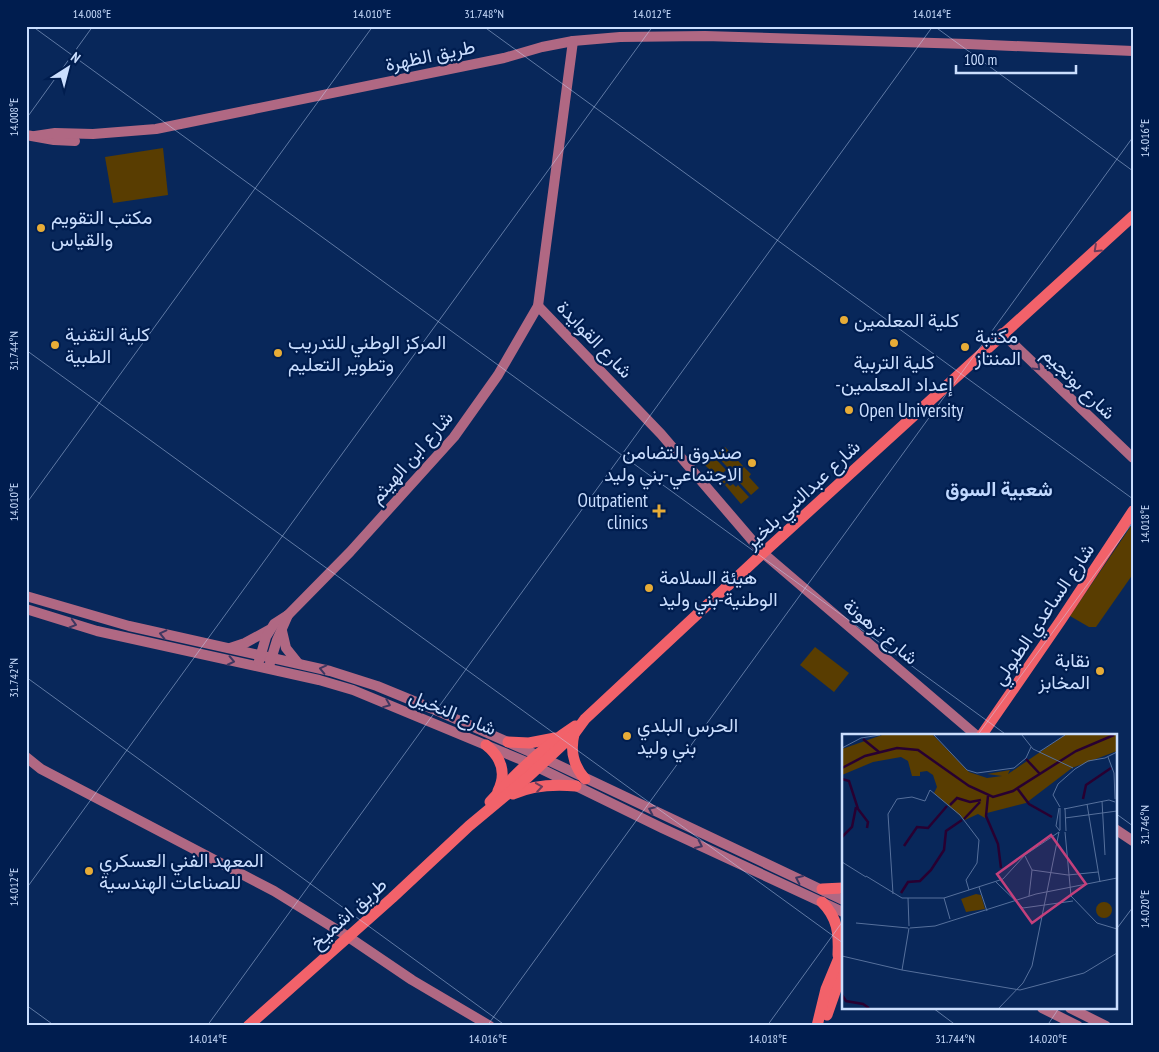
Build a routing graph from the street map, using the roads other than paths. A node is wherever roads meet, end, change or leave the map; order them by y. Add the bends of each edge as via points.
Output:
1 (573, 41) junction
2 (1133, 51) edge
3 (31, 136) edge
4 (1133, 216) edge
5 (538, 306) junction
6 (1002, 333) junction
7 (1133, 458) edge
8 (1133, 511) edge
9 (763, 553) junction
10 (26, 596) edge
11 (26, 609) edge
12 (288, 615) junction
13 (282, 628) junction
14 (270, 630) junction
15 (228, 648) junction
16 (271, 658) junction
17 (259, 661) junction
18 (299, 664) junction
19 (269, 669) junction
20 (585, 720) junction
21 (574, 734) junction
22 (975, 734) edge
23 (982, 734) edge
24 (559, 736) junction
25 (508, 742) junction
26 (486, 745) junction
27 (26, 757) edge
28 (538, 761) junction
29 (581, 782) junction
30 (499, 798) junction
31 (1116, 830) edge
32 (1133, 841) edge
33 (842, 888) edge
34 (822, 889) junction
35 (842, 899) edge
36 (822, 902) junction
37 (842, 912) edge
38 (348, 936) junction
39 (840, 952) edge
40 (842, 972) edge
41 (1046, 1010) edge
42 (1074, 1010) edge
43 (248, 1026) edge
44 (490, 1026) edge
45 (817, 1026) edge
46 (824, 1026) edge
47 (1078, 1026) edge
48 (1106, 1026) edge

1 - 2 main road, طريق الظهرة via 705,36
1 - 3 main road, طريق الظهرة via 156,129
1 - 5 main road, شارع القوايدة
4 -> 6 highway, شارع عبدالنبي بلخير
5 - 9 main road, شارع القوايدة via 662,434
5 - 12 main road, شارع ابن الهيثم via 498,375 454,438
6 -> 7 main road, شارع بونجيم
6 - 9 highway, شارع عبدالنبي بلخير
8 - 23 highway, شارع الساعدي الطبولي
9 - 20 highway, شارع عبدالنبي بلخير
9 - 22 main road, شارع ترهونة
15 -> 10 main road, شارع النخيل via 129,626
11 -> 17 main road, شارع النخيل via 97,631
12 - 13 main road
12 - 14 main road
13 - 16 main road
13 - 18 main road via 283,642
14 - 15 main road
14 - 17 main road
15 - 17 main road, شارع النخيل
16 - 17 main road, شارع النخيل
16 - 18 main road, شارع النخيل
16 - 19 main road
17 - 19 main road, شارع النخيل
25 -> 18 main road, شارع النخيل via 378,686
19 -> 26 main road, شارع النخيل via 353,690
20 - 21 highway
20 - 24 highway
21 - 28 highway
21 - 29 highway via 573,758
24 - 25 highway via 539,742
24 - 28 highway
25 - 28 main road, شارع النخيل
26 - 28 main road, شارع النخيل
26 - 30 highway via 502,769
27 - 38 main road via 41,769 274,892
28 - 29 main road, شارع النخيل
28 - 30 highway, طريق اشميخ
30 -> 29 highway via 547,785
34 -> 29 main road, شارع النخيل
29 -> 36 main road, شارع النخيل
30 - 38 highway, طريق اشميخ
31 - 32 main road
33 - 34 highway
34 - 35 main road, شارع النخيل
36 - 37 main road, شارع النخيل
36 - 39 highway via 836,922
38 - 43 highway, طريق اشميخ
38 - 44 main road via 412,980
39 - 45 highway
40 - 46 highway
41 - 47 main road
42 - 48 main road

